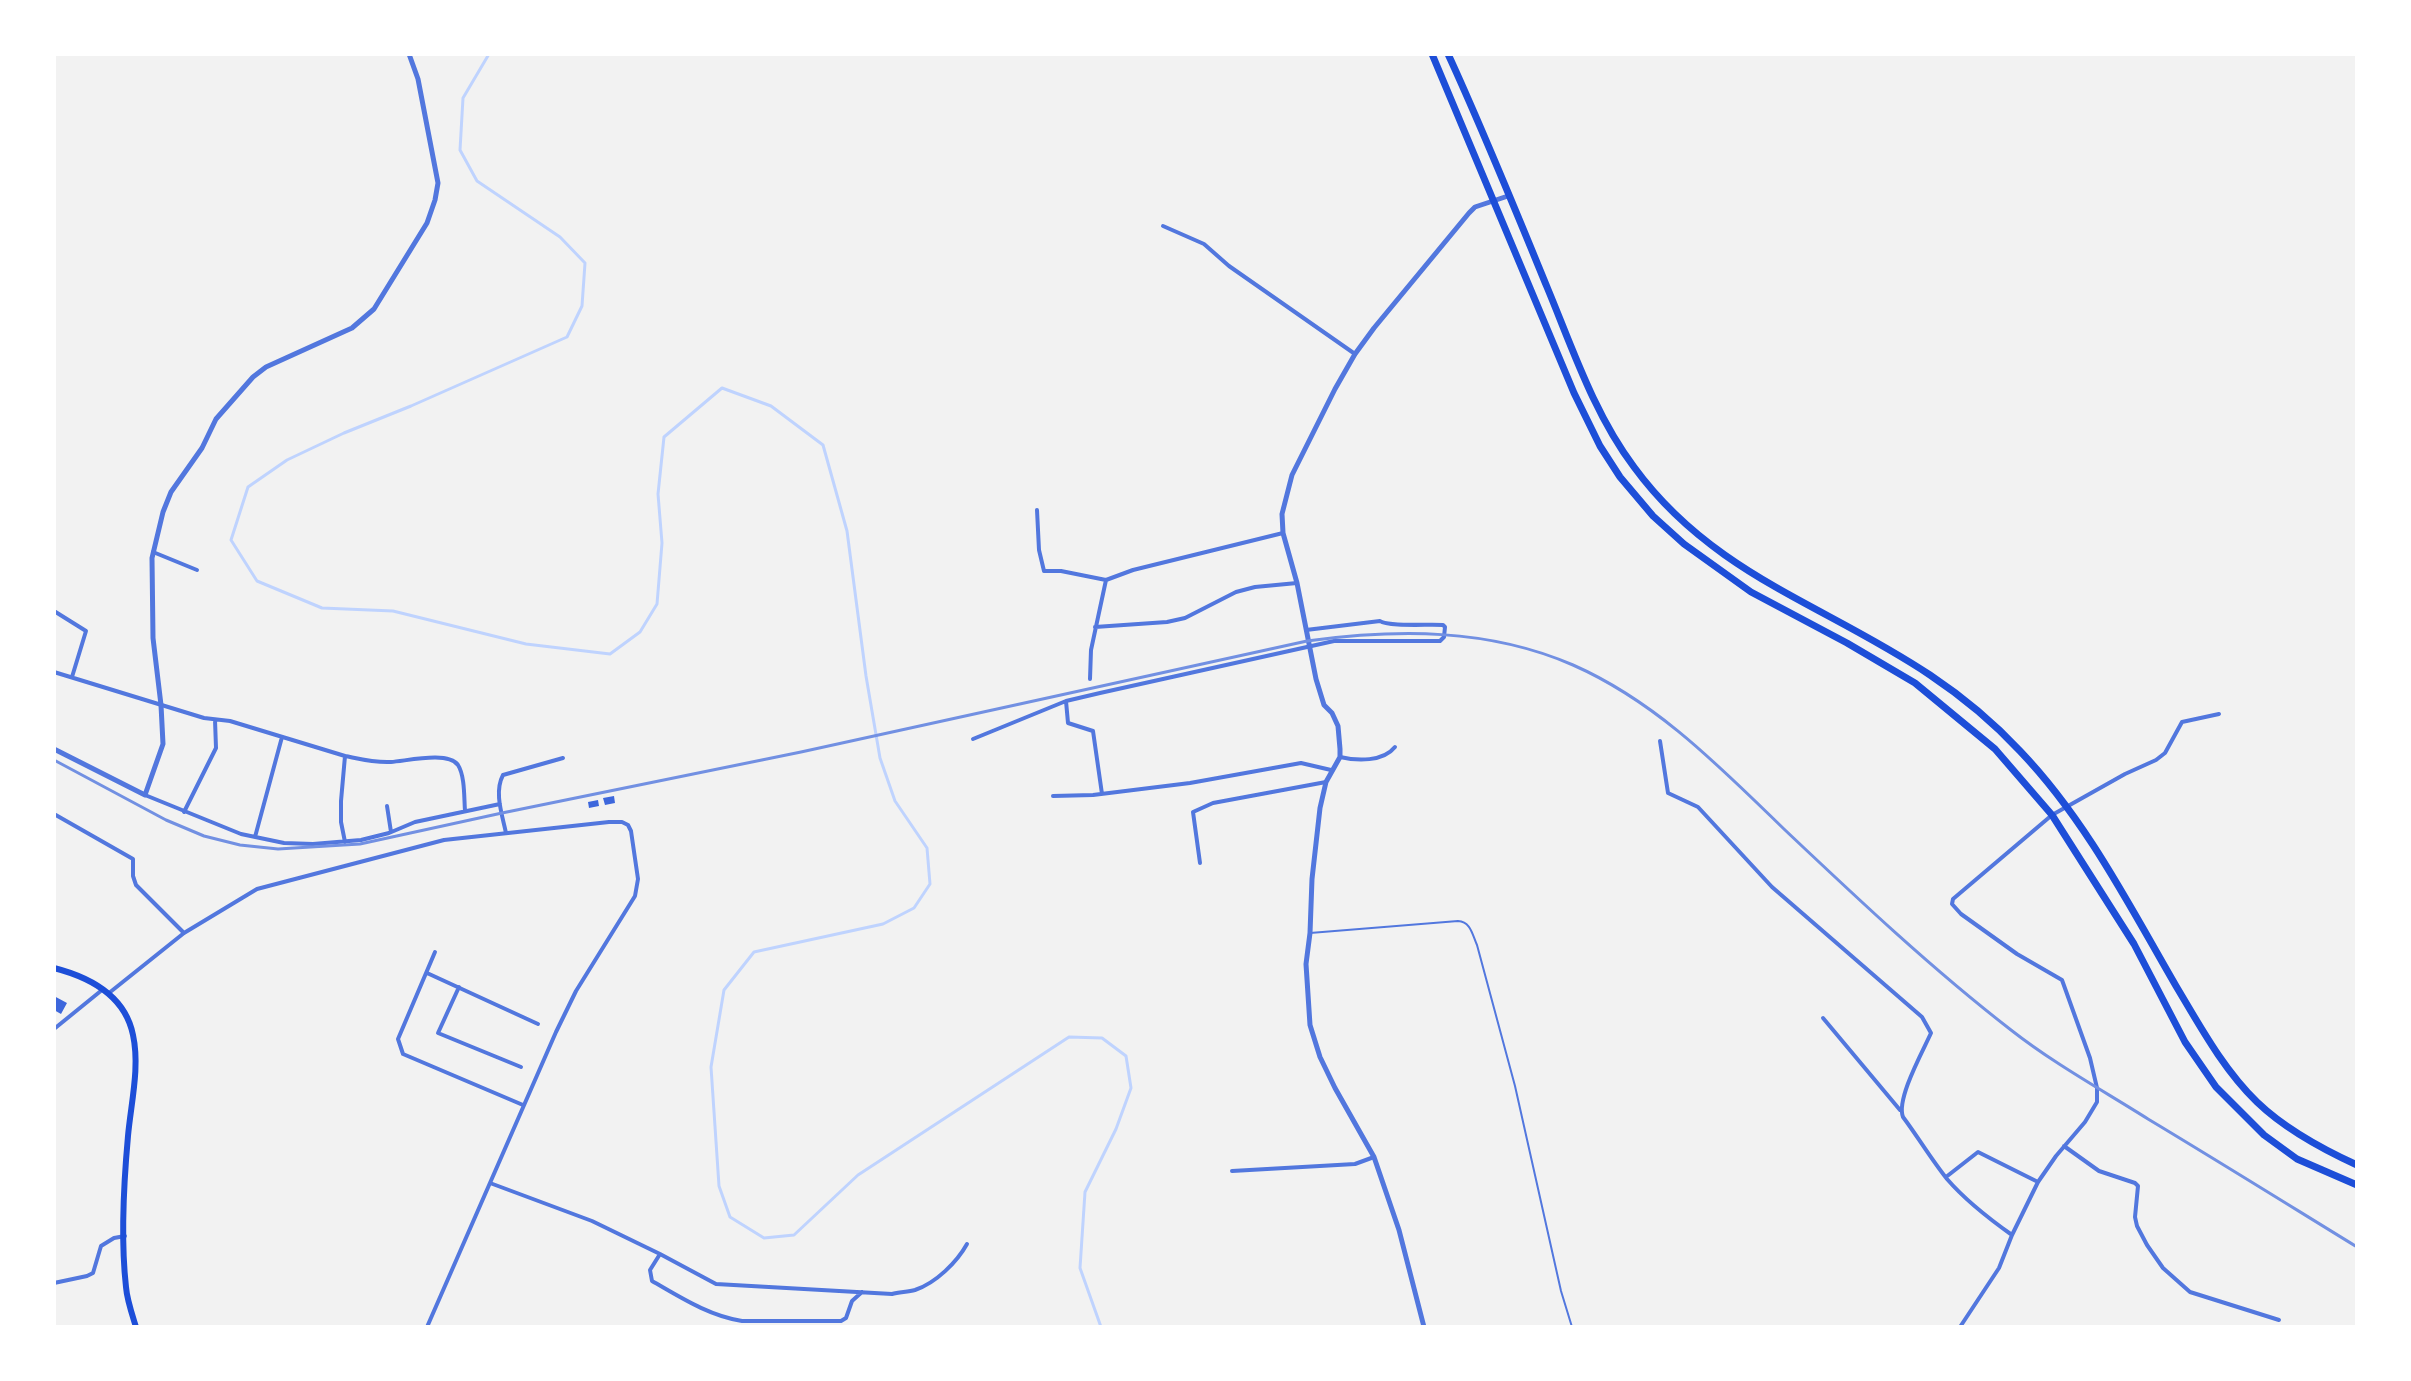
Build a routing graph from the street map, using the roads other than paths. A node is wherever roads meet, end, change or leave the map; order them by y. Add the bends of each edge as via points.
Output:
1 (409, 54) edge
2 (1432, 54) edge
3 (1448, 54) edge
4 (1508, 196) junction
5 (1492, 201) junction
6 (1162, 226) dead end
7 (1355, 354) junction
8 (1037, 510) dead end
9 (1283, 533) junction
10 (153, 552) junction
11 (197, 570) dead end
12 (1106, 580) junction
13 (1297, 583) junction
14 (54, 611) edge
15 (1095, 627) junction
16 (1305, 630) junction
17 (1308, 647) junction
18 (54, 672) edge
19 (72, 677) junction
20 (1090, 679) dead end
21 (1066, 701) junction
22 (161, 705) junction
23 (2218, 714) dead end
24 (215, 720) junction
25 (282, 737) junction
26 (973, 739) dead end
27 (1660, 741) dead end
28 (1395, 747) dead end
29 (54, 749) edge
30 (345, 756) junction
31 (1340, 757) junction
32 (562, 758) dead end
33 (1331, 770) junction
34 (1326, 782) junction
35 (1102, 794) junction
36 (145, 795) junction
37 (1053, 796) dead end
38 (500, 804) junction
39 (387, 806) dead end
40 (2067, 806) junction
41 (465, 811) junction
42 (184, 812) junction
43 (54, 814) edge
44 (2052, 815) junction
45 (391, 832) junction
46 (506, 833) junction
47 (255, 837) junction
48 (345, 842) junction
49 (1200, 863) dead end
50 (184, 933) junction
51 (1310, 933) junction
52 (435, 952) dead end
53 (54, 968) edge
54 (427, 973) junction
55 (459, 987) junction
56 (106, 991) junction
57 (1823, 1018) dead end
58 (538, 1024) dead end
59 (54, 1029) edge
60 (521, 1067) dead end
61 (523, 1106) junction
62 (1900, 1110) junction
63 (2064, 1146) junction
64 (1374, 1157) junction
65 (2357, 1166) edge
66 (1232, 1171) dead end
67 (1946, 1177) junction
68 (2038, 1182) junction
69 (490, 1183) junction
70 (2357, 1185) edge
71 (2012, 1234) junction
72 (125, 1236) junction
73 (967, 1244) dead end
74 (660, 1254) junction
75 (54, 1283) edge
76 (862, 1292) junction
77 (2279, 1320) dead end
78 (136, 1327) edge
79 (427, 1327) edge
80 (1424, 1327) edge
81 (1572, 1327) edge
82 (1960, 1327) edge

1 - 10 street via 418,79 438,183 427,224 364,318 352,328 266,367 229,401 171,492
2 - 5 highway
3 - 4 highway
4 - 5 street
4 - 40 highway via 1606,423 1633,466 1664,504 1731,561 1928,674 1982,712
5 - 7 street via 1474,207
5 - 44 highway via 1599,446 1653,516 1684,544 1751,592 1915,683 1995,749
6 - 7 street via 1204,244 1229,266
7 - 9 street via 1292,475 1282,514
8 - 12 street via 1044,571
9 - 12 street
9 - 13 street
10 - 11 street
10 - 22 street via 153,638
12 - 15 street
13 - 15 street via 1236,592 1185,618 1167,622
13 - 16 street
14 - 19 street via 86,631
15 - 20 street
16 - 17 street
16 - 17 street via 1380,621 1445,627 1444,637 1434,642 1334,641
17 - 21 street
17 - 31 street via 1324,705 1338,726
18 - 19 street
19 - 22 street
21 - 26 street
21 - 35 street via 1068,723 1093,731
22 - 24 street
22 - 36 street via 162,752
23 - 40 street via 2182,722 2165,753 2156,760
24 - 25 street
24 - 42 street via 216,748
25 - 30 street
25 - 47 street
27 - 62 street via 1668,793 1698,807 1772,887 1922,1017 1931,1033
28 - 31 street via 1383,757
29 - 36 street
30 - 41 street via 394,762 450,759 460,770
30 - 48 street via 341,822
31 - 33 street
32 - 38 street via 503,774 499,782
33 - 34 street
33 - 35 street via 1301,763
34 - 49 street via 1212,803 1196,810 1193,821
34 - 51 street via 1312,879
35 - 37 street
36 - 42 street
38 - 41 street
38 - 46 street
39 - 45 street
40 - 44 street
40 - 65 highway via 2095,846 2222,1060 2257,1102 2297,1133
41 - 45 street via 415,822
42 - 47 street
43 - 50 street via 132,857 136,885
44 - 63 street via 1960,891 1952,904 2018,954 2062,980 2097,1088 2097,1102
44 - 70 highway via 2134,944 2185,1042 2216,1087 2264,1135 2298,1159
45 - 48 street
46 - 50 street via 444,840 257,889
46 - 61 street via 625,823 631,831 638,879 635,896 576,991
47 - 48 street via 284,843
50 - 56 street
51 - 64 street via 1306,964 1310,1025 1335,1088
51 - 81 lane via 1458,921 1469,925 1515,1086
52 - 54 street
53 - 56 main road via 78,974
54 - 55 street
54 - 61 street via 398,1039 403,1054
55 - 58 street
55 - 60 street via 438,1033
56 - 59 street
56 - 72 main road via 120,1007 133,1035 135,1077 128,1138
57 - 62 street
61 - 69 street
62 - 67 street
63 - 68 street
63 - 77 street via 2099,1171 2138,1186 2135,1216 2147,1245 2163,1268 2190,1292
64 - 66 street via 1356,1164
64 - 80 street via 1399,1230
67 - 68 street via 1978,1152
67 - 71 street via 1981,1213
68 - 71 street
69 - 74 street via 591,1221
69 - 79 street
71 - 82 street via 1999,1268
72 - 75 street via 101,1246 93,1273
72 - 78 main road via 126,1288
73 - 76 street via 959,1260 916,1290
74 - 76 street via 716,1284
74 - 76 street via 650,1270 652,1281 727,1319 841,1321

